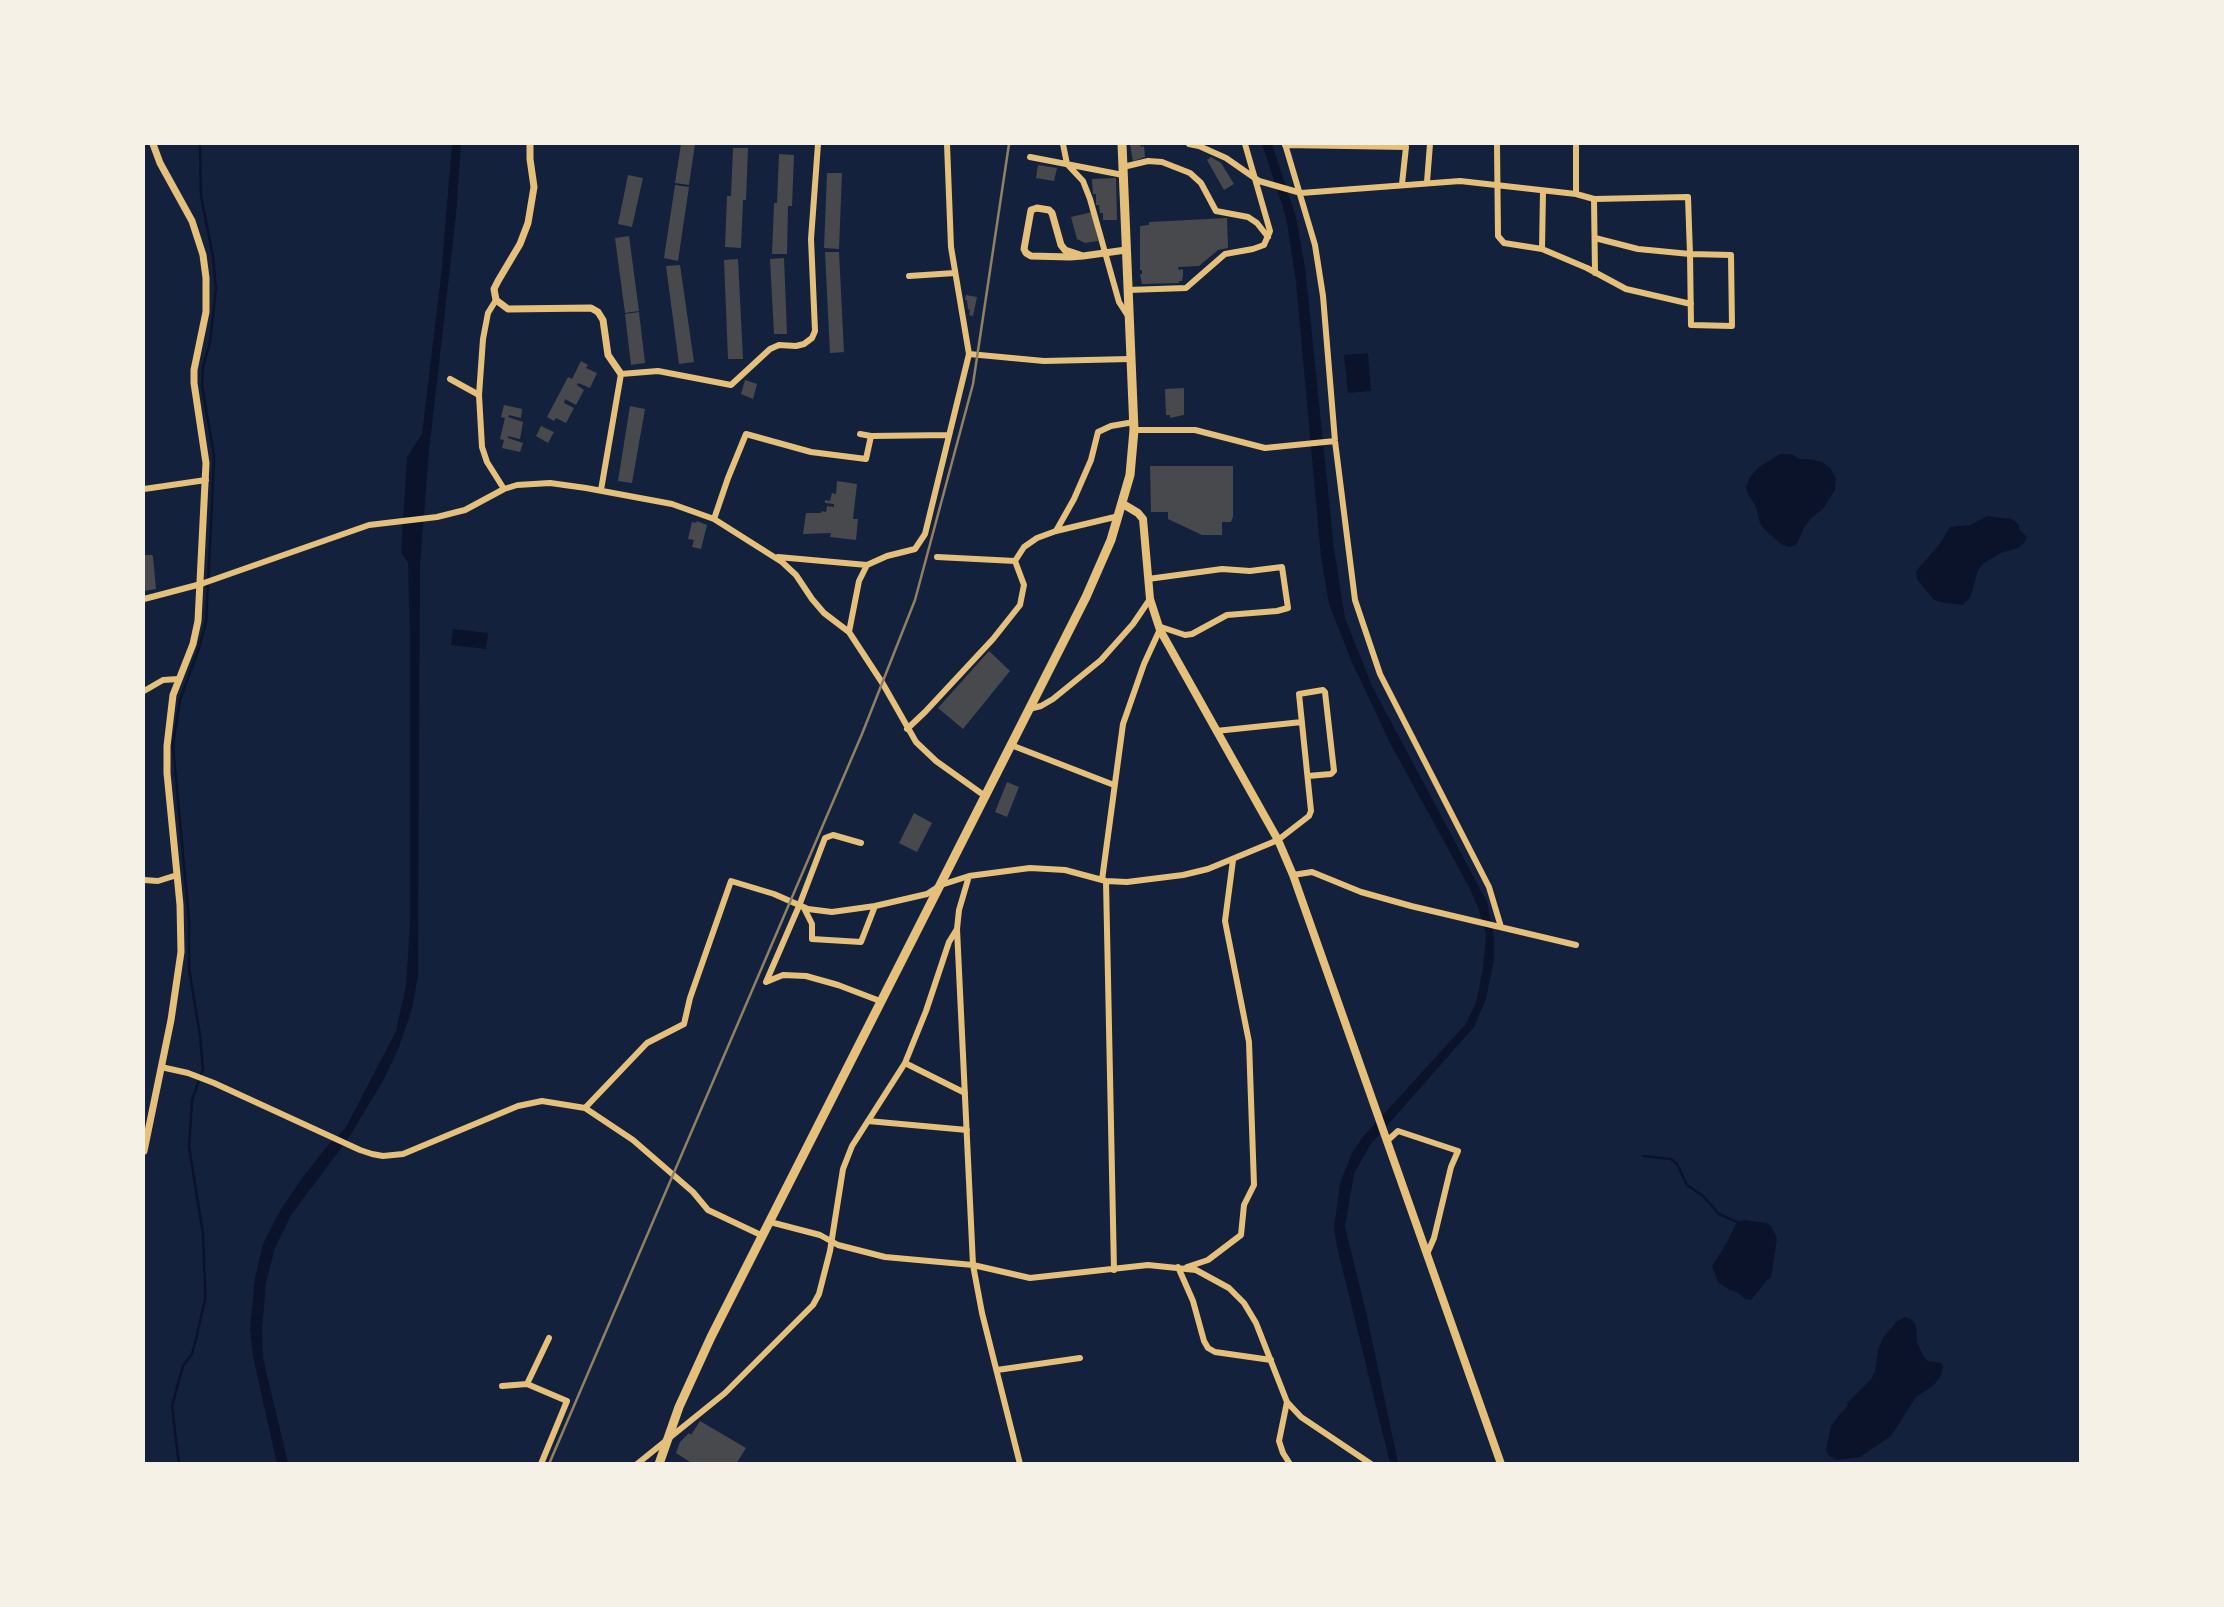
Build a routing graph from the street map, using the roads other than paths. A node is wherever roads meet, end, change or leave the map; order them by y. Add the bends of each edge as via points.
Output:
1 (153, 144) edge
2 (530, 144) edge
3 (818, 144) edge
4 (947, 144) edge
5 (1063, 144) edge
6 (1122, 144) edge
7 (1189, 144) edge
8 (1245, 144) edge
9 (1285, 144) edge
10 (1430, 144) edge
11 (1497, 144) edge
12 (1576, 144) edge
13 (1030, 157) dead end
14 (1068, 164) junction
15 (1123, 171) junction
16 (1257, 180) junction
17 (1427, 183) junction
18 (1402, 184) junction
19 (1498, 184) junction
20 (1543, 191) junction
21 (1298, 193) junction
22 (1576, 194) junction
23 (1594, 199) junction
24 (1268, 237) junction
25 (1595, 238) junction
26 (1542, 249) junction
27 (1126, 250) junction
28 (1104, 253) junction
29 (1690, 254) junction
30 (1083, 256) junction
31 (1595, 272) junction
32 (955, 273) junction
33 (909, 276) dead end
34 (1128, 290) junction
35 (496, 300) junction
36 (1691, 304) junction
37 (1129, 317) junction
38 (969, 354) junction
39 (1130, 359) junction
40 (621, 374) junction
41 (450, 379) dead end
42 (480, 395) junction
43 (1134, 426) junction
44 (860, 434) dead end
45 (949, 435) junction
46 (871, 436) junction
47 (1334, 442) junction
48 (206, 480) junction
49 (144, 489) edge
50 (504, 489) junction
51 (601, 490) junction
52 (1123, 504) junction
53 (1119, 516) junction
54 (714, 519) junction
55 (1056, 531) junction
56 (777, 557) junction
57 (937, 557) dead end
58 (1015, 561) junction
59 (867, 565) junction
60 (1148, 579) junction
61 (201, 584) junction
62 (1150, 599) junction
63 (144, 600) edge
64 (1160, 630) junction
65 (849, 632) junction
66 (178, 679) junction
67 (144, 691) edge
68 (1029, 709) junction
69 (1302, 722) junction
70 (906, 729) junction
71 (1216, 732) junction
72 (1011, 745) junction
73 (1308, 776) junction
74 (1114, 785) junction
75 (985, 796) junction
76 (1278, 840) junction
77 (861, 843) dead end
78 (1233, 860) junction
79 (177, 875) junction
80 (969, 876) junction
81 (1293, 876) junction
82 (144, 880) edge
83 (1104, 880) junction
84 (941, 885) junction
85 (875, 906) junction
86 (802, 907) junction
87 (1498, 926) junction
88 (957, 929) junction
89 (1576, 945) dead end
90 (880, 1001) junction
91 (905, 1063) junction
92 (161, 1067) junction
93 (965, 1094) junction
94 (585, 1108) junction
95 (146, 1121) edge
96 (868, 1121) junction
97 (967, 1130) junction
98 (1386, 1139) junction
99 (144, 1151) edge
100 (770, 1222) junction
101 (763, 1236) junction
102 (831, 1239) junction
103 (1427, 1254) junction
104 (974, 1265) junction
105 (1178, 1267) junction
106 (1187, 1267) junction
107 (1114, 1269) junction
108 (548, 1338) dead end
109 (1080, 1358) dead end
110 (1271, 1360) junction
111 (997, 1370) junction
112 (527, 1384) junction
113 (502, 1386) dead end
114 (1287, 1402) junction
115 (668, 1439) junction
116 (541, 1464) edge
117 (636, 1464) edge
118 (659, 1464) edge
119 (1020, 1464) edge
120 (1290, 1464) edge
121 (1371, 1464) edge
122 (1501, 1464) edge

1 - 48 street via 192,221 203,255 206,312 194,383
2 - 35 street via 534,187 528,223 494,289
3 - 40 street via 811,239 812,338 804,344 771,349 731,385 658,371
4 - 32 street
5 - 14 street
6 - 15 main road
7 - 16 street via 1215,152
8 - 16 street
9 - 18 street via 1406,147
9 - 21 street
10 - 17 street
11 - 19 street
12 - 22 street
13 - 14 street
14 - 15 street
14 - 28 street via 1083,181
15 - 24 street via 1148,161 1189,173 1202,183 1216,211 1248,217
15 - 27 main road
16 - 21 street
16 - 24 street
17 - 18 street
17 - 19 street
18 - 21 street
19 - 20 street
19 - 26 street via 1498,236 1504,243
20 - 22 street
20 - 26 street
21 - 47 street via 1315,245 1323,296
22 - 23 street
23 - 25 street
23 - 29 street via 1688,197
24 - 34 street via 1264,245 1225,254 1186,288
25 - 29 street via 1637,249
25 - 31 street
26 - 31 street
27 - 28 street
27 - 34 main road
28 - 30 street
28 - 37 street via 1119,302
29 - 36 street
29 - 36 street via 1731,255 1732,326 1693,326
30 - 30 street via 1034,257 1026,253 1031,210 1049,210 1060,245
31 - 36 street via 1626,289
32 - 33 street
32 - 38 street
34 - 37 main road
35 - 40 street via 508,309 591,308 598,312 608,355
35 - 42 street via 483,339
37 - 39 main road
38 - 39 street via 1044,361
38 - 45 street
39 - 43 main road
40 - 51 street
41 - 42 street
42 - 50 street via 482,447
43 - 47 street via 1195,430 1265,447
43 - 52 main road
43 - 55 street via 1111,426 1098,432 1091,460
44 - 46 street
45 - 46 street
45 - 59 street via 921,542 909,552 887,555
46 - 54 street via 866,459 800,450 746,434
47 - 87 street via 1355,600 1366,635 1380,674 1489,887
48 - 49 street
48 - 61 street
50 - 51 street via 550,484
50 - 61 street via 465,510 357,528
51 - 54 street via 672,504
52 - 53 main road
52 - 60 main road via 1143,519
53 - 55 street
53 - 68 main road via 1086,597
54 - 56 street
55 - 58 street via 1024,547
56 - 59 street
56 - 65 street via 824,613
57 - 58 street
58 - 70 street via 1024,585 1020,605
59 - 65 street via 859,581
60 - 62 main road
60 - 64 street via 1282,567 1287,609 1227,615 1192,634
61 - 63 street
61 - 66 street via 193,644
62 - 64 main road
62 - 68 street via 1101,660 1053,699
64 - 71 main road
64 - 74 street via 1123,724
65 - 70 street
66 - 67 street via 163,680
66 - 79 street via 167,746
68 - 72 main road
69 - 71 street
69 - 73 street
69 - 73 street via 1299,694 1323,690 1334,771
70 - 75 street via 936,761
71 - 76 main road
72 - 74 street
72 - 75 main road
73 - 76 street via 1309,816
74 - 83 street
75 - 84 main road
76 - 78 street
76 - 81 main road
77 - 86 street via 833,835 825,838
78 - 83 street via 1183,875
78 - 106 street via 1225,921 1249,1042 1254,1185 1244,1205 1241,1235 1208,1260
79 - 82 street
79 - 92 street via 181,953
80 - 83 street via 1030,867
80 - 84 street
80 - 88 street
81 - 87 street via 1312,872 1411,906
81 - 98 main road
83 - 107 street
84 - 85 street via 927,894
84 - 90 main road
85 - 86 street via 832,912
85 - 86 street via 860,942 812,939 812,924
86 - 90 street via 766,982 783,975 806,976
86 - 94 street via 731,881 684,1024 647,1043
87 - 89 street
88 - 91 street
88 - 93 street
90 - 100 main road
91 - 93 street
91 - 96 street
92 - 94 street via 214,1083 360,1150 383,1156 403,1154 518,1106 542,1101
92 - 95 street
93 - 97 street
94 - 101 street via 633,1140 708,1209
95 - 99 street
96 - 97 street
96 - 102 street via 843,1169
97 - 104 street
98 - 103 main road
98 - 103 street via 1398,1131 1458,1151
100 - 101 main road
100 - 102 street
101 - 115 main road via 696,1369
102 - 104 street via 885,1258
102 - 115 street via 822,1286 813,1305 725,1393
103 - 122 main road
104 - 107 street via 1030,1278
104 - 111 street
105 - 106 street
105 - 107 street
105 - 110 street via 1208,1348
106 - 110 street via 1236,1295 1256,1323
108 - 112 street
109 - 111 street
110 - 114 street
111 - 119 street
112 - 113 street
112 - 116 street via 567,1401
114 - 120 street via 1279,1441
114 - 121 street via 1301,1417
115 - 117 street
115 - 118 main road

